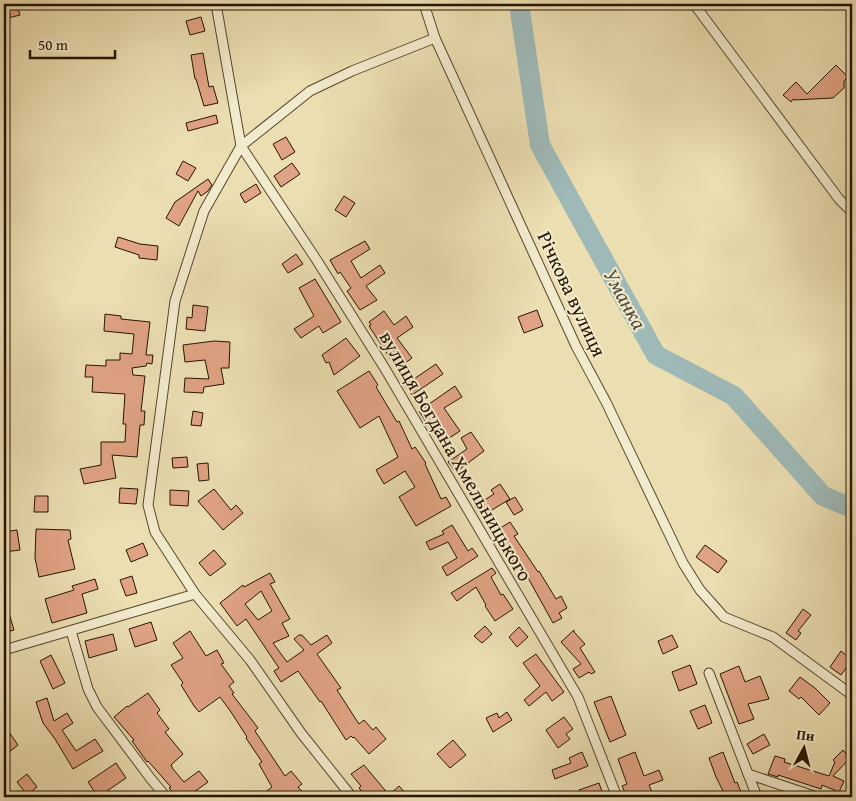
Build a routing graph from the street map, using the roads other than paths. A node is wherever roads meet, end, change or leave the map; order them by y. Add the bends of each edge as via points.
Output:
1 (216, 4) edge
2 (424, 4) edge
3 (694, 4) edge
4 (435, 38) junction
5 (241, 146) junction
6 (852, 212) edge
7 (195, 594) junction
8 (71, 630) junction
9 (4, 650) edge
10 (709, 673) dead end
11 (852, 695) edge
12 (748, 774) junction
13 (166, 797) edge
14 (352, 797) edge
15 (617, 797) edge
16 (757, 797) edge
17 (817, 797) edge

1 - 5 street
2 - 4 street, Річкова вулиця
3 - 6 street
4 - 5 street via 310,91
4 - 11 street, Річкова вулиця via 576,346 683,563 700,590 724,616 773,638
5 - 7 street via 204,211 175,301 148,505 156,532
5 - 15 street, вулиця Богдана Хмельницького via 384,367 578,698
7 - 8 street
7 - 14 street via 250,660 301,733
8 - 9 street
8 - 13 street via 97,707
10 - 12 street
12 - 16 street
12 - 17 street

